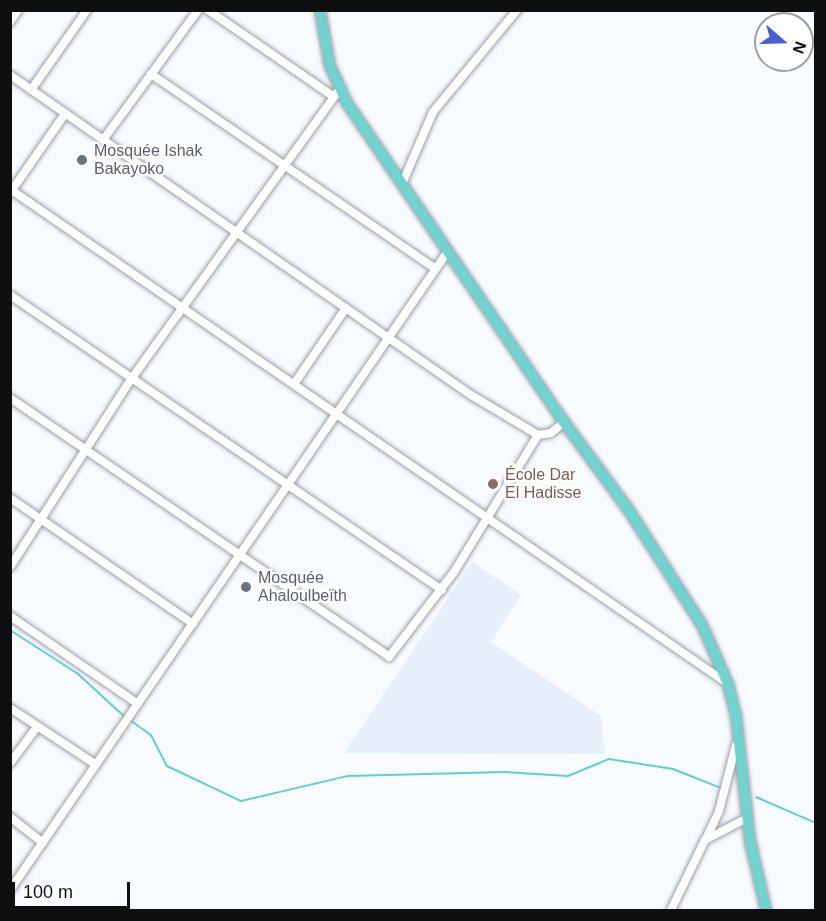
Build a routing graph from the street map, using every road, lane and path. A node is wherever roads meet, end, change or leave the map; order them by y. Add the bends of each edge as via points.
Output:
1 (18, 10) edge
2 (87, 10) edge
3 (198, 10) edge
4 (208, 10) edge
5 (320, 10) edge
6 (517, 10) edge
7 (10, 22) edge
8 (151, 74) junction
9 (10, 75) edge
10 (30, 90) junction
11 (336, 94) junction
12 (65, 114) junction
13 (104, 140) junction
14 (284, 165) junction
15 (402, 184) junction
16 (11, 191) edge
17 (235, 233) junction
18 (448, 251) junction
19 (436, 269) junction
20 (10, 295) edge
21 (182, 308) junction
22 (346, 308) junction
23 (388, 338) junction
24 (132, 378) junction
25 (294, 384) junction
26 (10, 398) edge
27 (336, 414) junction
28 (564, 422) junction
29 (538, 435) junction
30 (84, 448) junction
31 (287, 486) junction
32 (10, 498) edge
33 (488, 518) junction
34 (42, 519) junction
35 (240, 555) junction
36 (10, 567) edge
37 (442, 590) junction
38 (10, 616) edge
39 (193, 624) junction
40 (728, 684) junction
41 (138, 704) junction
42 (10, 708) edge
43 (38, 727) junction
44 (739, 733) junction
45 (10, 763) edge
46 (95, 764) junction
47 (10, 818) edge
48 (747, 818) junction
49 (705, 840) junction
50 (43, 843) junction
51 (10, 890) edge
52 (671, 910) edge
53 (766, 910) edge

1 - 7 street
2 - 10 street
3 - 8 street
4 - 11 street
5 - 11 main road
6 - 15 street via 433,112
8 - 13 street
8 - 14 street
9 - 10 street
10 - 12 street
11 - 14 street
11 - 15 main road
12 - 13 street
12 - 16 street
13 - 17 street
14 - 17 street
14 - 19 street
15 - 18 main road
16 - 21 street
17 - 21 street
17 - 22 street
18 - 19 street
18 - 28 main road
19 - 23 street
20 - 24 street
21 - 24 street
21 - 25 street
22 - 23 street
22 - 25 street
23 - 27 street
23 - 29 street
24 - 30 street
24 - 31 street
25 - 27 street
26 - 30 street
27 - 31 street
27 - 33 street
28 - 29 street via 551,433
28 - 40 main road via 690,602
29 - 33 street
30 - 34 street
30 - 35 street
31 - 35 street
31 - 37 street
32 - 34 street
33 - 37 street
33 - 40 street
34 - 36 street
34 - 39 street
35 - 37 street via 389,657
35 - 39 street
38 - 41 street
39 - 41 street
40 - 44 main road
41 - 46 street
42 - 43 street
43 - 45 street
43 - 46 street
44 - 48 main road
44 - 49 street via 730,776
46 - 50 street
47 - 50 street
48 - 49 street
48 - 53 main road
49 - 52 street
50 - 51 street

